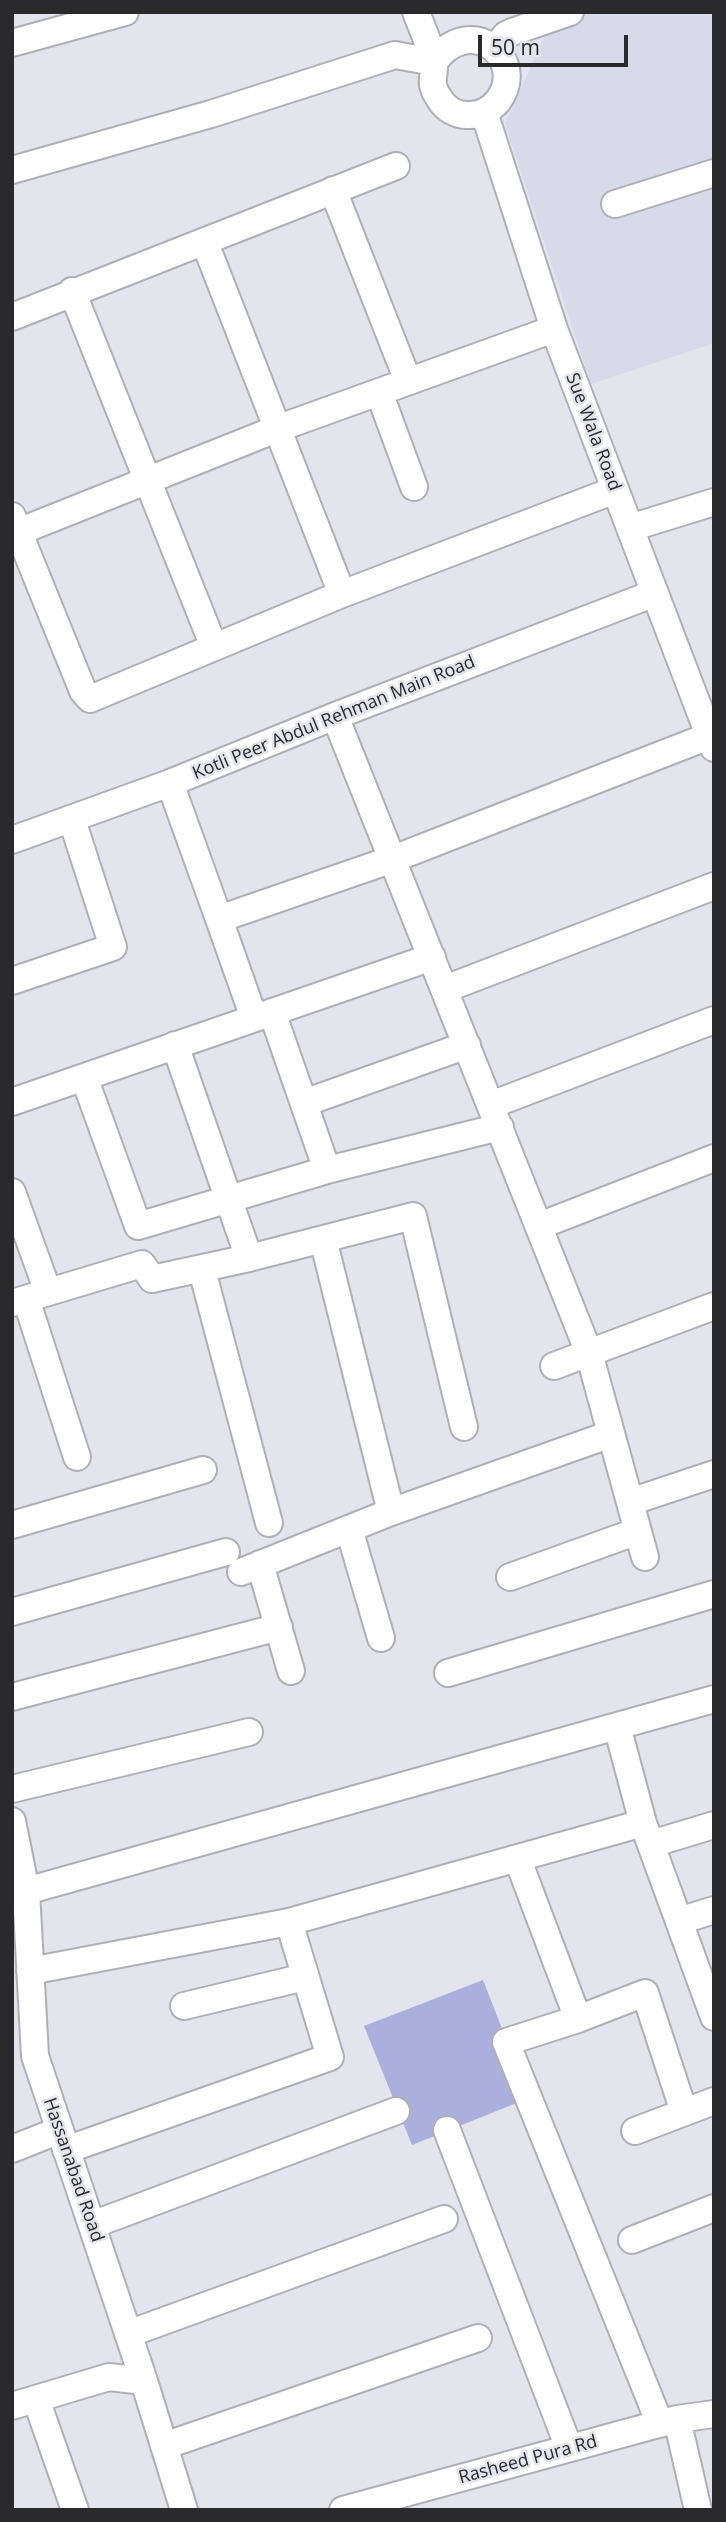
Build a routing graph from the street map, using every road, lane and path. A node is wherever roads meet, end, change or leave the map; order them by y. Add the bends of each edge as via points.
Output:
1 (125, 12) edge
2 (416, 12) edge
3 (570, 12) edge
4 (12, 43) edge
5 (494, 49) junction
6 (434, 62) junction
7 (484, 112) junction
8 (397, 166) dead end
9 (12, 170) edge
10 (714, 173) edge
11 (333, 190) junction
12 (615, 204) dead end
13 (205, 243) junction
14 (72, 291) junction
15 (12, 317) edge
16 (554, 329) junction
17 (408, 381) junction
18 (379, 392) junction
19 (279, 429) junction
20 (147, 480) junction
21 (414, 487) dead end
22 (615, 490) junction
23 (714, 502) edge
24 (15, 524) edge
25 (630, 528) junction
26 (655, 593) junction
27 (342, 594) junction
28 (214, 647) junction
29 (707, 709) edge
30 (335, 716) junction
31 (712, 742) edge
32 (170, 783) junction
33 (72, 820) junction
34 (12, 840) edge
35 (393, 859) junction
36 (714, 886) edge
37 (219, 919) junction
38 (432, 957) junction
39 (12, 981) edge
40 (445, 989) junction
41 (263, 1015) junction
42 (714, 1020) edge
43 (175, 1045) junction
44 (467, 1045) junction
45 (84, 1077) junction
46 (12, 1101) edge
47 (304, 1103) junction
48 (495, 1116) junction
49 (714, 1158) edge
50 (327, 1170) junction
51 (12, 1192) edge
52 (229, 1199) junction
53 (539, 1226) junction
54 (323, 1239) junction
55 (249, 1258) junction
56 (202, 1270) junction
57 (29, 1298) edge
58 (714, 1306) edge
59 (589, 1353) junction
60 (554, 1366) dead end
61 (464, 1427) dead end
62 (611, 1434) junction
63 (77, 1457) dead end
64 (203, 1470) dead end
65 (714, 1474) edge
66 (630, 1502) junction
67 (391, 1511) junction
68 (269, 1522) dead end
69 (12, 1525) edge
70 (349, 1529) junction
71 (638, 1531) junction
72 (645, 1558) dead end
73 (242, 1563) junction
74 (510, 1577) dead end
75 (714, 1594) edge
76 (12, 1612) edge
77 (279, 1627) junction
78 (381, 1638) dead end
79 (291, 1671) dead end
80 (448, 1673) dead end
81 (12, 1697) edge
82 (714, 1699) edge
83 (617, 1726) junction
84 (249, 1731) dead end
85 (12, 1789) edge
86 (12, 1822) edge
87 (714, 1825) edge
88 (647, 1834) junction
89 (518, 1860) junction
90 (26, 1891) junction
91 (714, 1910) edge
92 (679, 1921) junction
93 (289, 1923) junction
94 (20, 1944) edge
95 (30, 1971) junction
96 (305, 1977) junction
97 (184, 2006) dead end
98 (714, 2017) edge
99 (578, 2019) junction
100 (714, 2101) edge
101 (396, 2111) dead end
102 (684, 2112) junction
103 (447, 2130) dead end
104 (635, 2131) dead end
105 (63, 2140) junction
106 (12, 2149) edge
107 (714, 2208) edge
108 (444, 2219) dead end
109 (92, 2225) junction
110 (632, 2240) dead end
111 (128, 2334) junction
112 (478, 2338) dead end
113 (144, 2381) junction
114 (24, 2402) edge
115 (714, 2414) edge
116 (668, 2421) junction
117 (164, 2446) junction
118 (569, 2448) junction
119 (75, 2510) edge
120 (184, 2510) edge
121 (343, 2510) edge
122 (698, 2510) edge

1 - 4 street
2 - 6 street
3 - 5 street via 512,32
5 - 6 street via 471,39 456,42
5 - 7 street via 507,79 499,99
6 - 7 street via 431,77 442,104 469,115
6 - 9 street via 395,55 211,114
7 - 16 street, Sue Wala Road
8 - 11 street
10 - 12 street
11 - 13 street
11 - 17 street
13 - 14 street
13 - 19 street
14 - 15 street
14 - 20 street
16 - 17 street
16 - 22 street, Sue Wala Road
17 - 18 street
18 - 19 street
18 - 21 street
19 - 20 street
19 - 27 street
20 - 24 street
20 - 28 street
22 - 25 street, Sue Wala Road
22 - 27 street
23 - 25 street
24 - 28 street via 90,699
25 - 26 street, Sue Wala Road
26 - 29 street, Sue Wala Road
26 - 30 street, Kotli Peer Abdul Rehman Main Road
27 - 28 street
29 - 31 street, Sue Wala Road
30 - 32 street, Kotli Peer Abdul Rehman Main Road
30 - 35 street
31 - 35 street
32 - 33 street, Kotli Peer Abdul Rehman Main Road
32 - 37 street
33 - 34 street, Kotli Peer Abdul Rehman Main Road
33 - 39 street via 113,947
35 - 37 street
35 - 38 street
36 - 40 street
37 - 41 street
38 - 40 street
38 - 41 street
40 - 44 street
41 - 43 street
41 - 47 street
42 - 48 street
43 - 45 street
43 - 52 street
44 - 47 street
44 - 48 street
45 - 46 street
45 - 52 street via 138,1226
47 - 50 street
48 - 50 street
48 - 53 street
49 - 53 street
50 - 52 street
51 - 57 street
52 - 55 street
53 - 59 street
54 - 55 street
54 - 61 street via 414,1216
54 - 67 street
55 - 56 street
56 - 57 street via 152,1279 142,1264
56 - 68 street
57 - 63 street
58 - 59 street
59 - 60 street
59 - 62 street
62 - 66 street
62 - 67 street
64 - 69 street
65 - 66 street
66 - 71 street
67 - 70 street
70 - 73 street
70 - 78 street
71 - 72 street
71 - 74 street
73 - 76 street
73 - 77 street
75 - 80 street
77 - 79 street
77 - 81 street
82 - 83 street
83 - 88 street
83 - 90 street
84 - 85 street
86 - 90 street, Hassanabad Road
87 - 88 street
88 - 89 street
88 - 92 street
89 - 93 street
89 - 99 street
90 - 94 street, Hassanabad Road
91 - 92 street
92 - 98 street
93 - 95 street
93 - 96 street
94 - 95 street, Hassanabad Road
95 - 105 street, Hassanabad Road via 35,2056
96 - 97 street
96 - 105 street via 330,2057
99 - 102 street via 645,1993
99 - 116 street via 506,2042
100 - 102 street
101 - 109 street
102 - 104 street
103 - 118 street
105 - 106 street
105 - 109 street, Hassanabad Road
107 - 110 street
108 - 111 street
109 - 111 street, Hassanabad Road
111 - 113 street, Hassanabad Road
112 - 117 street
113 - 114 street via 109,2377
113 - 117 street, Hassanabad Road
114 - 119 street
115 - 116 street, Rasheed Pura Rd
116 - 118 street, Rasheed Pura Rd
116 - 122 street
117 - 120 street, Hassanabad Road
118 - 121 street, Rasheed Pura Rd

